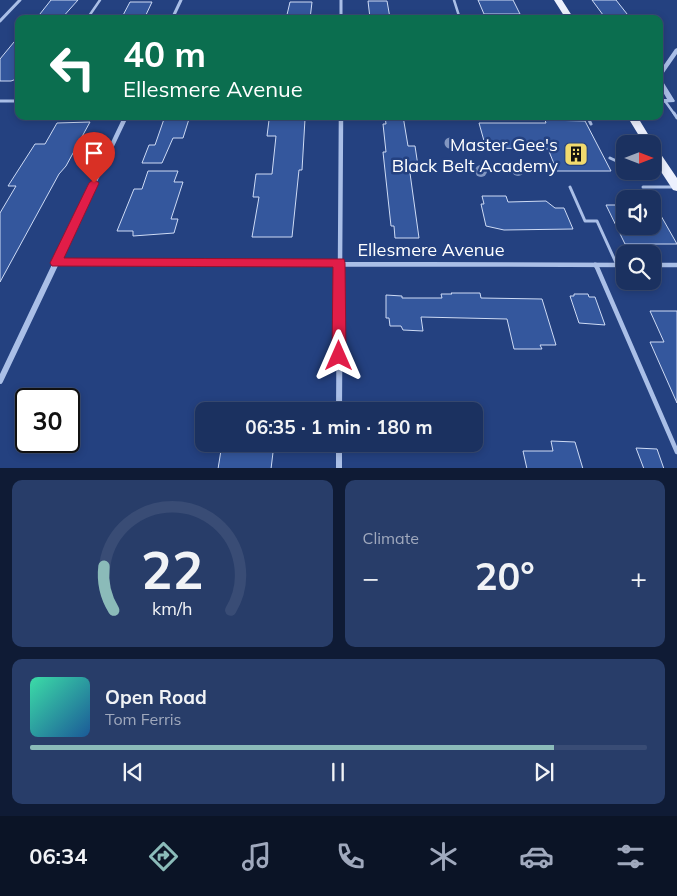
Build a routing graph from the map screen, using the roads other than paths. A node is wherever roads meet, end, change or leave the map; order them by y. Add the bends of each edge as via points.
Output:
1 (20, 0) edge
2 (100, 0) edge
3 (181, 0) edge
4 (341, 0) edge
5 (454, 0) edge
6 (558, 0) edge
7 (90, 15) edge
8 (174, 15) edge
9 (341, 15) edge
10 (459, 15) edge
11 (567, 15) edge
12 (0, 21) edge
13 (677, 50) edge
14 (663, 70) edge
15 (663, 89) edge
16 (0, 101) edge
17 (15, 101) edge
18 (668, 101) edge
19 (677, 118) edge
20 (124, 120) edge
21 (341, 120) edge
22 (589, 120) edge
23 (634, 120) edge
24 (591, 124) dead end
25 (644, 135) edge
26 (610, 158) dead end
27 (616, 161) edge
28 (661, 162) edge
29 (661, 170) edge
30 (666, 170) junction
31 (570, 187) dead end
32 (643, 187) dead end
33 (677, 187) edge
34 (56, 263) junction
35 (339, 263) junction
36 (616, 263) edge
37 (595, 264) junction
38 (616, 265) edge
39 (661, 265) edge
40 (677, 265) edge
41 (0, 381) edge
42 (339, 402) edge
43 (339, 452) edge
44 (677, 452) edge
45 (339, 468) edge

1 - 12 street
2 - 7 lane
3 - 8 street
4 - 9 street
5 - 10 lane
6 - 11 main road
13 - 14 street
15 - 18 street
16 - 17 street
18 - 19 lane
20 - 34 street
21 - 35 street
22 - 24 lane
23 - 25 main road
26 - 27 lane
28 - 30 main road
29 - 30 lane
30 - 33 main road
31 - 36 lane via 585,221 597,221
32 - 33 lane
34 - 35 street, Ellesmere Avenue
34 - 41 street
35 - 37 street, Ellesmere Avenue
35 - 42 street
37 - 38 street, Ellesmere Avenue
37 - 44 lane
39 - 40 street
43 - 45 street

